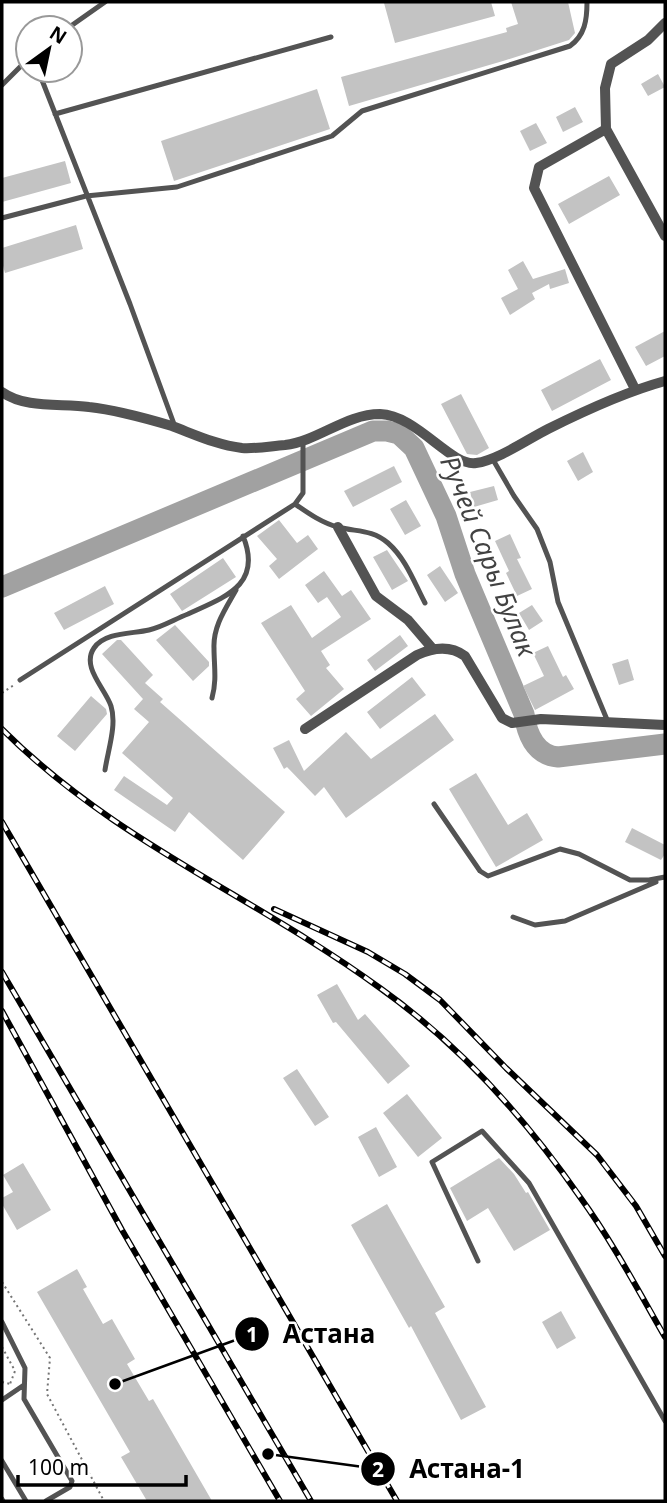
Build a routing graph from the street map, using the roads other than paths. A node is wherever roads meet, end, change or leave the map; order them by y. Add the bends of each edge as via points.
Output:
1 (105, 2) edge
2 (587, 2) edge
3 (84, 17) edge
4 (665, 23) edge
5 (331, 37) dead end
6 (43, 84) edge
7 (55, 114) junction
8 (606, 129) junction
9 (86, 196) junction
10 (2, 218) edge
11 (665, 236) edge
12 (665, 381) edge
13 (635, 389) junction
14 (2, 392) edge
15 (175, 427) junction
16 (303, 441) junction
17 (492, 458) junction
18 (295, 504) junction
19 (338, 527) junction
20 (243, 536) junction
21 (238, 588) junction
22 (425, 603) dead end
23 (432, 648) junction
24 (20, 680) road end
25 (212, 698) dead end
26 (608, 722) junction
27 (665, 725) edge
28 (305, 729) dead end
29 (105, 769) dead end
30 (434, 804) dead end
31 (665, 878) edge
32 (513, 917) dead end
33 (478, 1261) dead end
34 (2, 1322) edge
35 (24, 1385) junction
36 (2, 1400) edge
37 (665, 1421) edge
38 (2, 1461) edge
39 (26, 1501) edge
40 (46, 1501) edge

1 - 3 lane
2 - 9 lane via 584,29 570,46 362,111 332,136 177,187
4 - 8 street via 611,64 605,88
5 - 7 lane
6 - 7 lane
7 - 9 lane
8 - 11 street
8 - 13 street via 539,167 534,188
9 - 10 lane
9 - 15 lane
12 - 13 street
13 - 17 street
14 - 15 street via 17,400 102,408
15 - 16 street via 210,442 245,448
16 - 17 street via 364,415 393,415 470,464
16 - 18 lane via 303,493
17 - 26 lane via 537,529 558,602
18 - 19 lane
18 - 20 lane
19 - 22 lane via 359,529 387,542 406,564
19 - 23 street via 376,596 408,620
20 - 21 lane via 249,565
20 - 24 lane
21 - 25 lane via 215,635
21 - 29 lane via 151,630 114,637 94,648 90,666 111,705 113,720
23 - 26 street via 465,656 502,718 512,723 541,719
23 - 28 street
26 - 27 street
30 - 31 lane via 488,876 560,849 630,880
31 - 32 lane via 565,920 535,925
33 - 37 lane via 432,1162 482,1131 529,1183
34 - 35 lane via 25,1368
35 - 36 lane
35 - 40 lane via 24,1399 72,1481 70,1487
38 - 39 lane

